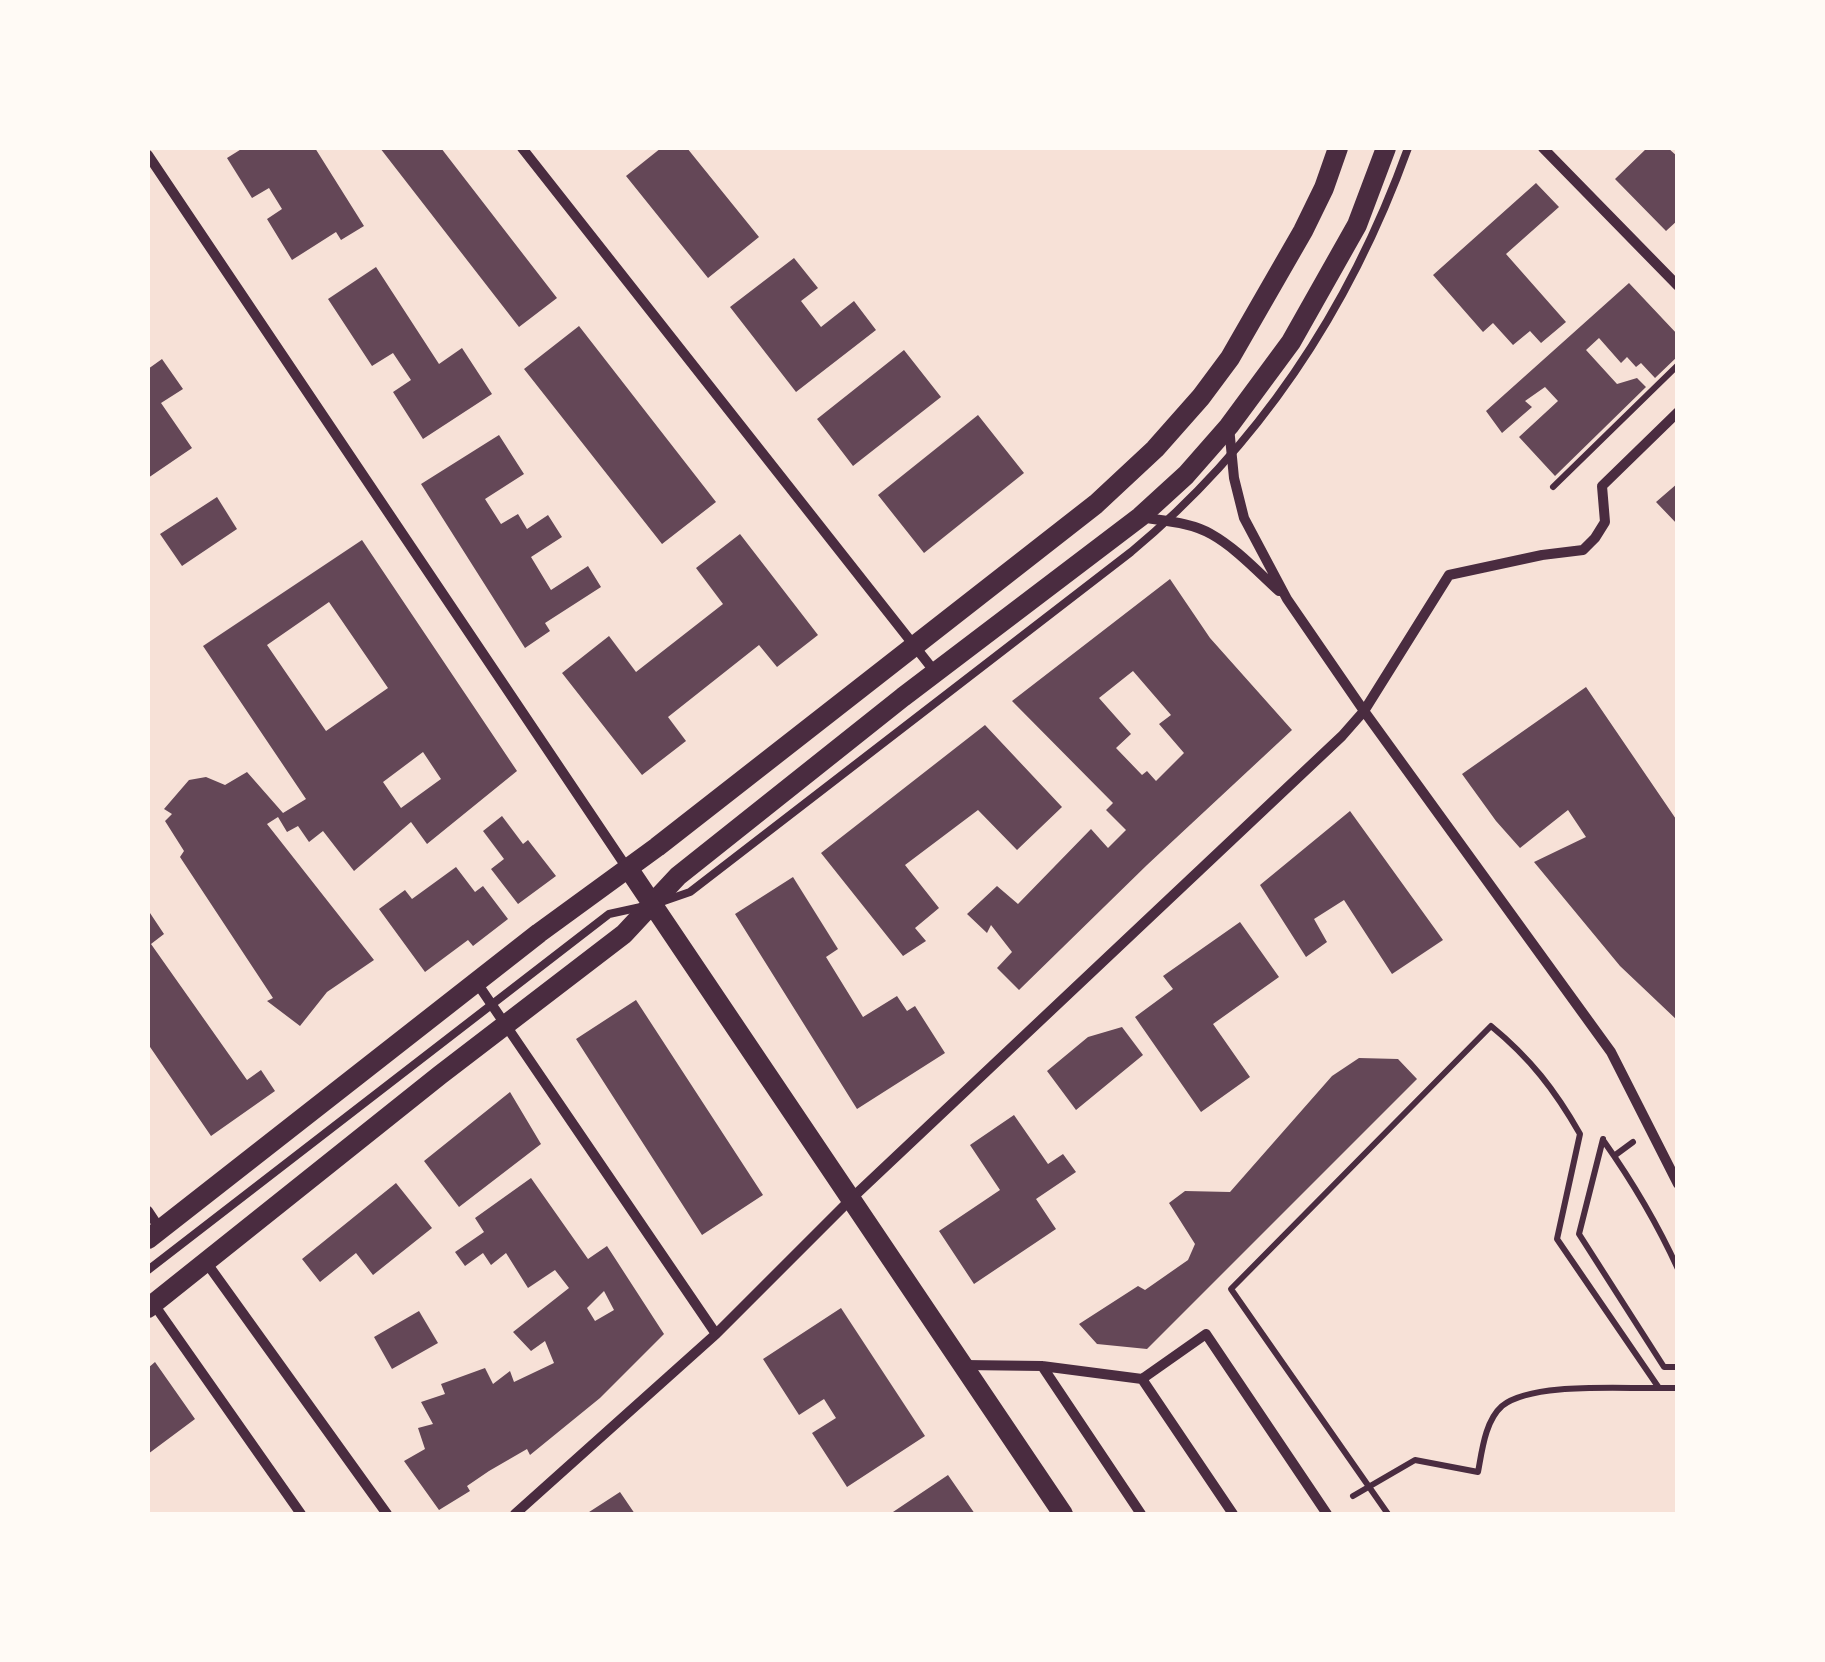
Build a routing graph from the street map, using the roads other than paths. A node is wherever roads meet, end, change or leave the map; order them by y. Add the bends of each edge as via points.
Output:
1 (522, 148) edge
2 (1338, 148) edge
3 (1386, 148) edge
4 (1408, 148) edge
5 (1543, 148) edge
6 (148, 155) edge
7 (1678, 286) edge
8 (1678, 412) edge
9 (1229, 426) junction
10 (1232, 452) junction
11 (1140, 517) junction
12 (1168, 521) junction
13 (1286, 598) junction
14 (914, 646) junction
15 (936, 673) junction
16 (1364, 711) junction
17 (628, 868) junction
18 (652, 904) junction
19 (477, 983) junction
20 (491, 1003) junction
21 (506, 1024) junction
22 (1678, 1184) edge
23 (851, 1200) junction
24 (148, 1211) edge
25 (154, 1234) edge
26 (206, 1262) junction
27 (148, 1270) edge
28 (150, 1306) edge
29 (716, 1334) junction
30 (964, 1365) junction
31 (1042, 1366) junction
32 (1142, 1378) junction
33 (302, 1514) edge
34 (387, 1514) edge
35 (516, 1514) edge
36 (1063, 1514) edge
37 (1142, 1514) edge
38 (1233, 1514) edge
39 (1327, 1514) edge

1 - 14 street
2 - 14 main road via 1284,265 1200,397 1096,504
3 - 9 main road via 1336,264
4 - 10 lane via 1344,294 1300,367
5 - 7 street
6 - 17 street
8 - 16 street via 1602,486 1605,522 1582,550 1449,575
9 - 10 street
9 - 11 main road
10 - 12 lane
10 - 13 street via 1244,518
11 - 12 street
11 - 15 main road
12 - 13 street via 1209,532
12 - 18 lane via 690,892
13 - 16 street
14 - 15 street
14 - 17 main road
15 - 18 main road via 678,876
16 - 22 street via 1611,1052
16 - 23 street
17 - 18 main road
17 - 19 main road
18 - 20 lane via 609,914
18 - 21 main road via 624,934
18 - 23 main road
19 - 20 street
19 - 25 main road
20 - 21 street
20 - 27 lane
21 - 26 main road
21 - 29 street
23 - 29 street
23 - 30 main road
24 - 25 street
26 - 28 main road
26 - 34 street
28 - 33 street
29 - 35 street
30 - 31 street
30 - 36 main road
31 - 32 street
31 - 37 street
32 - 38 street
32 - 39 street via 1206,1334

